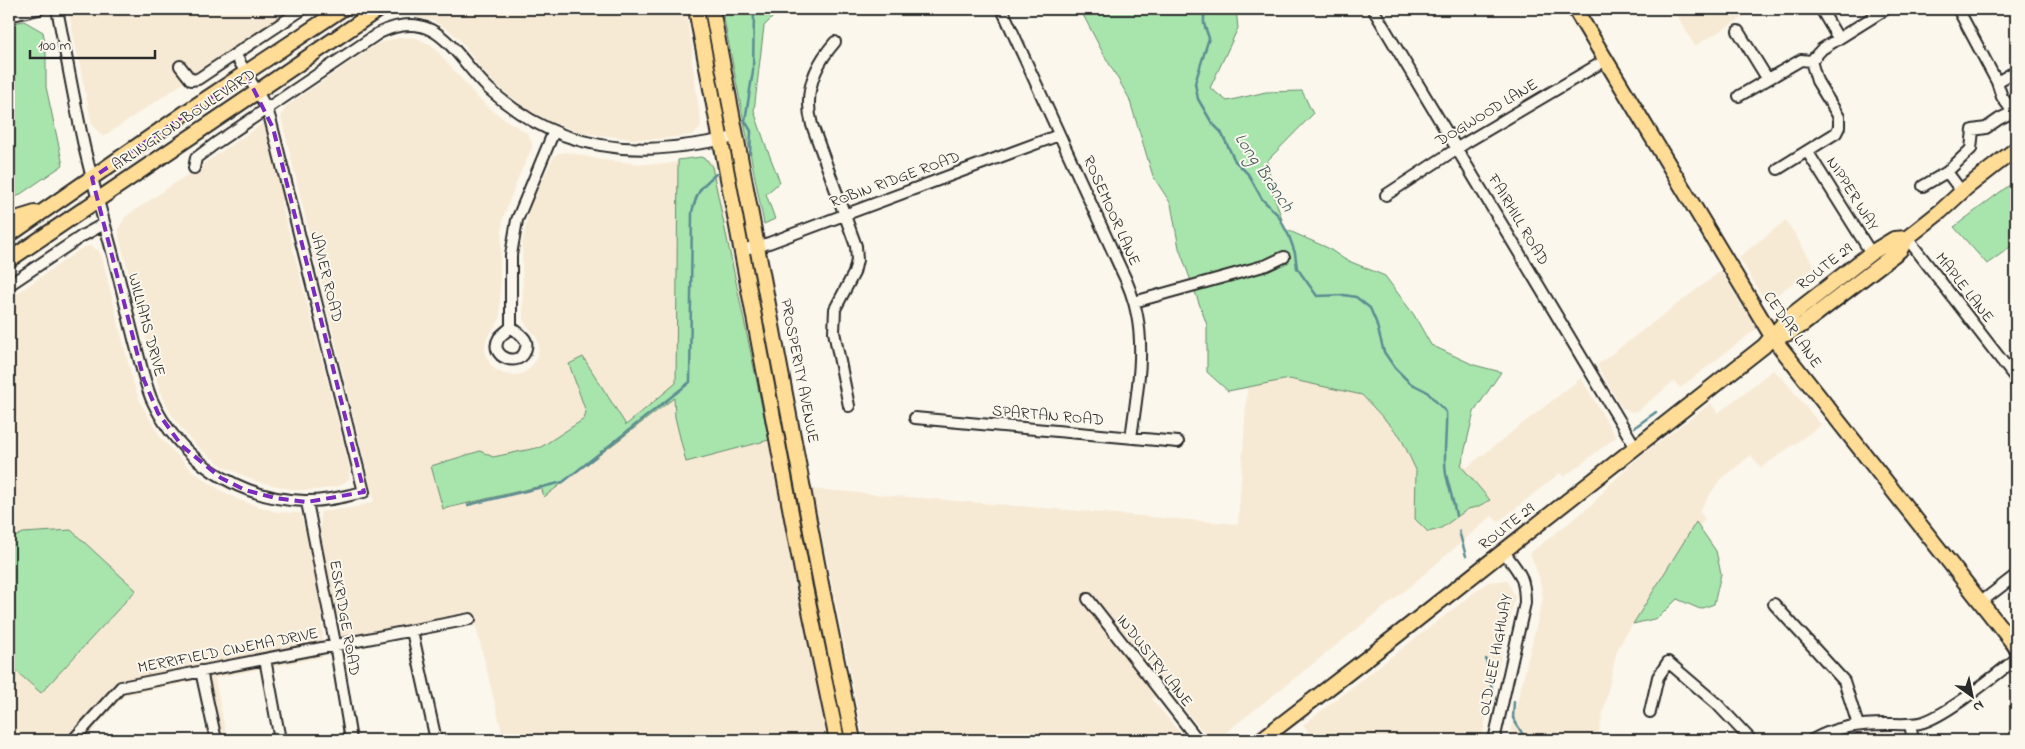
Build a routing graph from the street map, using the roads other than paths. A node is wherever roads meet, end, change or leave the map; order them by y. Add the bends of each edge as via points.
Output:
1 (39, 9) edge
2 (57, 9) edge
3 (303, 9) edge
4 (342, 9) edge
5 (378, 9) edge
6 (696, 9) edge
7 (712, 9) edge
8 (1002, 9) edge
9 (1373, 9) edge
10 (1575, 9) edge
11 (1821, 9) edge
12 (1886, 9) edge
13 (1958, 9) edge
14 (9, 16) edge
15 (1738, 31) dead end
16 (1838, 38) junction
17 (835, 42) dead end
18 (235, 54) junction
19 (1606, 60) junction
20 (1811, 61) junction
21 (180, 66) dead end
22 (2016, 71) edge
23 (246, 74) junction
24 (1767, 78) junction
25 (1997, 82) junction
26 (257, 92) junction
27 (1739, 96) dead end
28 (267, 109) junction
29 (2015, 114) edge
30 (554, 131) junction
31 (1059, 135) junction
32 (736, 137) junction
33 (720, 140) junction
34 (1457, 148) junction
35 (2016, 149) edge
36 (1807, 151) junction
37 (194, 168) dead end
38 (1778, 169) dead end
39 (1947, 172) junction
40 (92, 178) junction
41 (1923, 186) dead end
42 (1962, 192) junction
43 (1386, 195) dead end
44 (97, 200) junction
45 (47, 209) junction
46 (844, 214) junction
47 (9, 221) edge
48 (104, 224) junction
49 (9, 235) edge
50 (1907, 238) junction
51 (757, 247) junction
52 (741, 250) junction
53 (1871, 253) junction
54 (1284, 257) dead end
55 (9, 260) edge
56 (9, 285) edge
57 (1134, 302) junction
58 (511, 327) dead end
59 (1773, 338) junction
60 (2016, 379) edge
61 (849, 406) dead end
62 (916, 418) dead end
63 (1132, 438) junction
64 (1178, 442) dead end
65 (1636, 448) junction
66 (364, 492) joint
67 (307, 502) junction
68 (1503, 551) junction
69 (2016, 574) edge
70 (1088, 599) dead end
71 (1981, 602) junction
72 (1774, 604) dead end
73 (470, 619) dead end
74 (412, 631) junction
75 (335, 647) junction
76 (2016, 647) edge
77 (2016, 659) edge
78 (265, 660) junction
79 (201, 671) junction
80 (1650, 712) dead end
81 (1910, 724) junction
82 (1858, 725) junction
83 (73, 740) edge
84 (216, 740) edge
85 (280, 740) edge
86 (350, 740) edge
87 (436, 740) edge
88 (837, 740) edge
89 (853, 740) edge
90 (1198, 740) edge
91 (1260, 740) edge
92 (1494, 740) edge
93 (1751, 740) edge
94 (1812, 740) edge
95 (1913, 740) edge

1 - 14 street
2 - 40 street, WILLIAMS DRIVE
3 - 18 street
4 - 23 main road, ARLINGTON BOULEVARD
5 - 26 main road, ARLINGTON BOULEVARD
6 - 33 main road, PROSPERITY AVENUE
7 - 32 main road, PROSPERITY AVENUE
8 - 31 street, ROSEMOOR LANE
9 - 34 street, FAIRHILL ROAD
10 - 19 main road, CEDAR LANE
11 - 16 street
12 - 16 street
13 - 25 street
15 - 24 street
16 - 20 street
17 - 46 street via 815,70 808,105
18 - 21 street via 194,80 188,78
18 - 23 street, JAVIER ROAD
19 - 34 street, DOGWOOD LANE
19 - 59 main road, CEDAR LANE
20 - 24 street via 1801,60
20 - 36 street via 1839,117 1839,127 1836,133
22 - 25 street
23 - 26 street, JAVIER ROAD
23 - 40 main road, ARLINGTON BOULEVARD
24 - 27 street
25 - 29 street via 2002,97
26 - 28 street, JAVIER ROAD
26 - 44 main road, ARLINGTON BOULEVARD
28 - 30 street via 379,33 399,26 421,26 449,42 477,77 503,101
28 - 37 street via 196,158
28 - 66 street, JAVIER ROAD
29 - 39 street via 1986,128 1973,130 1971,149
30 - 33 street via 586,143 631,150 668,149
30 - 58 street via 517,220 511,255
31 - 46 street, ROBIN RIDGE ROAD
31 - 57 street, ROSEMOOR LANE
32 - 33 street
32 - 51 main road, PROSPERITY AVENUE
33 - 52 main road, PROSPERITY AVENUE
34 - 43 street, DOGWOOD LANE
34 - 65 street, FAIRHILL ROAD
35 - 42 main road, ROUTE 29
36 - 38 street
36 - 53 street, NIPPER WAY
39 - 41 street
39 - 42 street
40 - 44 street, WILLIAMS DRIVE
40 - 45 main road, ARLINGTON BOULEVARD
42 - 50 main road, ROUTE 29
44 - 48 street, WILLIAMS DRIVE
44 - 55 main road, ARLINGTON BOULEVARD
45 - 47 main road
45 - 49 main road, ARLINGTON BOULEVARD
46 - 51 street, ROBIN RIDGE ROAD
46 - 61 street via 856,246 857,260 854,273 835,309 834,332
48 - 56 street
48 - 67 street, WILLIAMS DRIVE via 144,380 169,430 198,462 221,478 245,490
50 - 53 main road, ROUTE 29 via 1894,239
50 - 59 main road, ROUTE 29 via 1900,250 1802,325
50 - 60 street, MAPLE LANE
51 - 52 street, ROBIN RIDGE ROAD
51 - 89 main road, PROSPERITY AVENUE
52 - 88 main road, PROSPERITY AVENUE
53 - 59 main road, ROUTE 29 via 1788,318
54 - 57 street via 1267,265
57 - 63 street, ROSEMOOR LANE via 1139,360
59 - 65 main road, ROUTE 29
59 - 71 main road, CEDAR LANE
62 - 63 street, SPARTAN ROAD
63 - 64 street, SPARTAN ROAD
65 - 68 main road, ROUTE 29
66 - 67 street, WILLIAMS DRIVE
67 - 75 street, ESKRIDGE ROAD
68 - 91 main road, ROUTE 29
68 - 92 street, OLD LEE HIGHWAY via 1524,581 1525,603
69 - 71 street
70 - 90 street, INDUSTRY LANE
71 - 76 main road, CEDAR LANE
72 - 82 street via 1844,681
73 - 74 street, MERRIFIELD CINEMA DRIVE
74 - 75 street, MERRIFIELD CINEMA DRIVE
74 - 87 street
75 - 78 street, MERRIFIELD CINEMA DRIVE
75 - 86 street, ESKRIDGE ROAD
77 - 81 street via 1937,716
78 - 79 street, MERRIFIELD CINEMA DRIVE
78 - 85 street
79 - 83 street, MERRIFIELD CINEMA DRIVE via 121,687
79 - 84 street
80 - 93 street via 1658,676 1668,662 1717,704
81 - 82 street
81 - 95 street
82 - 94 street via 1833,730

